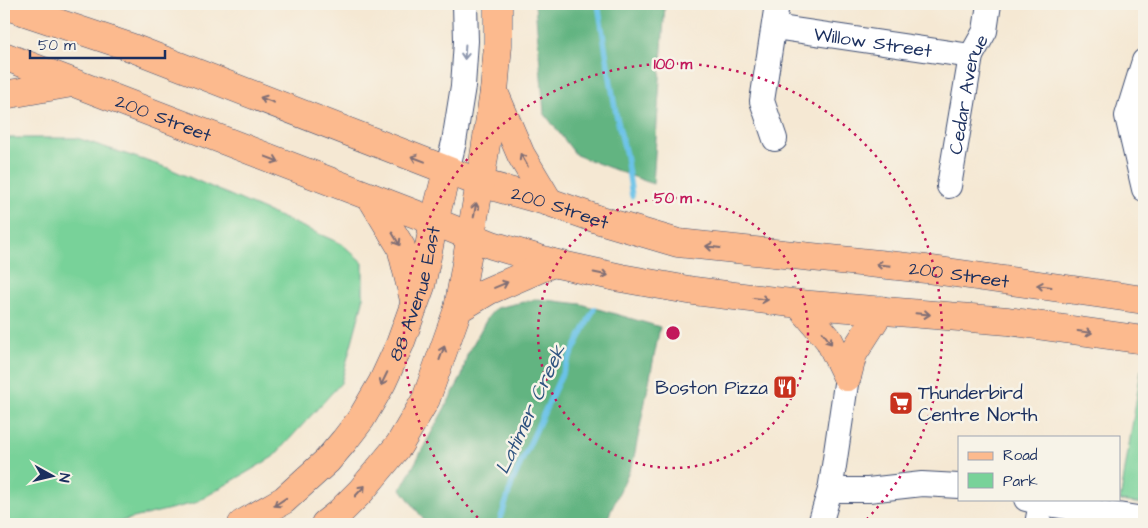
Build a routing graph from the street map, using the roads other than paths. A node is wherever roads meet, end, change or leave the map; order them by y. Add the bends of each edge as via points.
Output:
1 (465, 4) edge
2 (498, 4) edge
3 (777, 4) edge
4 (989, 4) edge
5 (4, 5) edge
6 (774, 27) junction
7 (4, 56) edge
8 (971, 56) junction
9 (1144, 61) edge
10 (72, 83) junction
11 (494, 92) junction
12 (4, 95) edge
13 (775, 139) dead end
14 (447, 171) junction
15 (480, 183) junction
16 (949, 186) dead end
17 (1144, 190) edge
18 (371, 197) junction
19 (550, 202) junction
20 (434, 222) junction
21 (471, 237) junction
22 (553, 263) junction
23 (1144, 300) edge
24 (415, 302) junction
25 (799, 304) junction
26 (458, 309) junction
27 (881, 310) junction
28 (1144, 340) edge
29 (847, 377) junction
30 (958, 486) edge
31 (830, 490) junction
32 (1035, 509) edge
33 (1144, 519) edge
34 (242, 524) edge
35 (325, 524) edge
36 (820, 524) edge

1 -> 14 street, 88 Avenue East via 464,86
2 - 11 main road
3 - 6 street
4 - 8 street, Cedar Avenue via 985,31
14 -> 5 main road, 200 Street via 130,47
6 - 8 street, Willow Street
6 - 13 street via 762,101
7 - 10 main road, 200 Street
8 - 16 street, Cedar Avenue
9 - 17 street via 1127,116
10 - 12 main road
10 -> 18 main road, 200 Street
11 - 15 main road
19 -> 11 main road via 521,155
14 - 15 main road, 200 Street
14 - 20 main road, 88 Avenue East
15 - 19 main road, 200 Street
21 -> 15 main road
18 - 20 main road, 200 Street
18 -> 24 main road via 402,247
23 -> 19 main road, 200 Street via 926,270 678,243
20 - 21 main road, 200 Street
20 - 24 main road, 88 Avenue East
21 - 22 main road, 200 Street
21 - 26 main road
22 -> 25 main road, 200 Street via 694,291
26 -> 22 main road via 488,291
24 -> 34 main road, 88 Avenue East via 382,383 344,441 284,500
25 - 27 main road, 200 Street
25 -> 29 main road via 829,340
35 -> 26 main road via 361,491 399,445 426,399
27 -> 28 main road, 200 Street via 1008,321
27 - 29 main road via 853,354
29 - 31 street
30 - 31 street via 922,484
31 - 36 street
32 - 33 street

